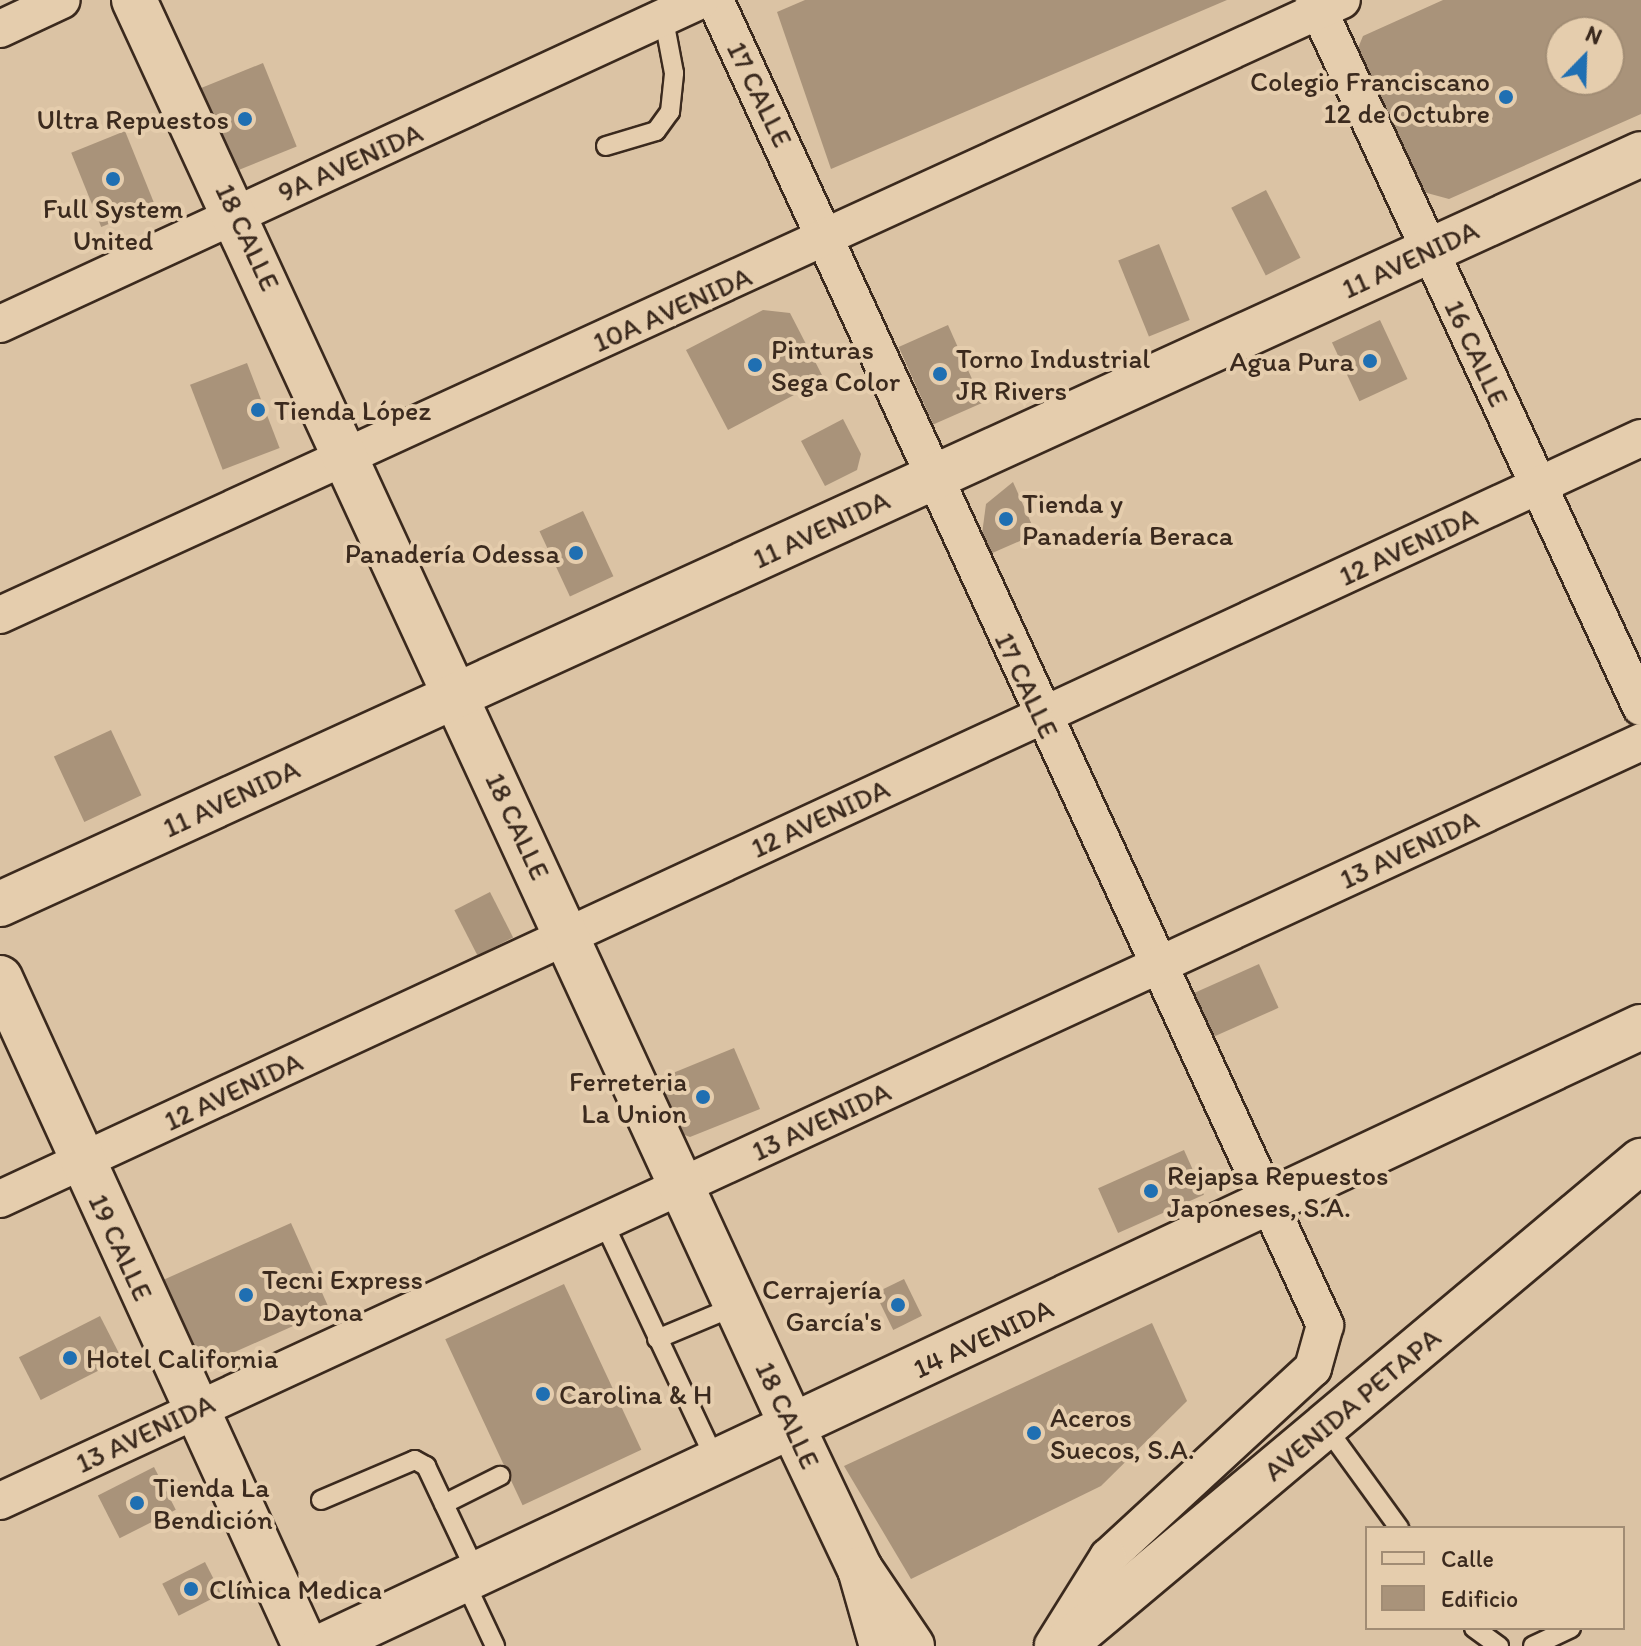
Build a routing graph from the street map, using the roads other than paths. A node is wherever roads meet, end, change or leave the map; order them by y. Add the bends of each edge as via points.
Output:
1 (62, 0) edge
2 (134, 0) edge
3 (701, 0) edge
4 (715, 0) edge
5 (1325, 4) edge
6 (664, 20) junction
7 (0, 29) edge
8 (606, 146) dead end
9 (1641, 154) edge
10 (237, 212) junction
11 (828, 238) junction
12 (1430, 250) junction
13 (0, 324) edge
14 (1641, 438) edge
15 (349, 456) junction
16 (933, 478) junction
17 (1539, 486) junction
18 (0, 615) edge
19 (458, 694) junction
20 (1641, 707) edge
21 (1041, 716) junction
22 (1641, 742) edge
23 (0, 904) edge
24 (568, 936) junction
25 (1155, 966) junction
26 (0, 978) edge
27 (1641, 1027) edge
28 (1641, 1161) edge
29 (81, 1162) junction
30 (682, 1185) junction
31 (0, 1199) edge
32 (1274, 1202) junction
33 (603, 1221) junction
34 (737, 1306) junction
35 (657, 1339) junction
36 (1313, 1368) joint
37 (196, 1410) junction
38 (792, 1426) junction
39 (1326, 1427) junction
40 (716, 1462) junction
41 (500, 1476) dead end
42 (321, 1500) dead end
43 (0, 1501) edge
44 (444, 1504) junction
45 (1398, 1526) edge
46 (860, 1569) junction
47 (470, 1577) junction
48 (1477, 1630) edge
49 (1567, 1630) edge
50 (305, 1646) edge
51 (323, 1646) edge
52 (495, 1646) edge
53 (882, 1646) edge
54 (912, 1646) edge
55 (1052, 1646) edge
56 (1063, 1646) edge
57 (1499, 1646) edge
58 (1533, 1646) edge

1 - 7 street
2 - 10 street, 18 CALLE
3 - 6 street, 9A AVENIDA
4 - 11 street, 17 CALLE
5 - 11 street, 10A AVENIDA
5 - 12 street, 16 CALLE
6 - 8 lane via 674,73 670,112 656,131
6 - 10 street, 9A AVENIDA
9 - 12 street, 11 AVENIDA
10 - 13 street, 9A AVENIDA
10 - 15 street, 18 CALLE
11 - 15 street, 10A AVENIDA
11 - 16 street, 17 CALLE
12 - 16 street, 11 AVENIDA
12 - 17 street, 16 CALLE
14 - 17 street, 12 AVENIDA
15 - 18 street, 10A AVENIDA
15 - 19 street, 18 CALLE
16 - 19 street, 11 AVENIDA
16 - 21 street, 17 CALLE
17 - 20 street, 16 CALLE
17 - 21 street, 12 AVENIDA
19 - 23 street, 11 AVENIDA
19 - 24 street, 18 CALLE
21 - 24 street, 12 AVENIDA
21 - 25 street, 17 CALLE
22 - 25 street, 13 AVENIDA
24 - 29 street, 12 AVENIDA
24 - 30 street, 18 CALLE
25 - 30 street, 13 AVENIDA
25 - 32 street, 17 CALLE
26 - 29 street, 19 CALLE
27 - 32 street, 14 AVENIDA
28 - 39 street, AVENIDA PETAPA
29 - 31 street, 12 AVENIDA
29 - 37 street, 19 CALLE
30 - 33 street, 13 AVENIDA
30 - 34 street, 18 CALLE
32 - 36 street, 17 CALLE via 1325,1325
32 - 38 street, 14 AVENIDA
33 - 35 lane
33 - 37 street, 13 AVENIDA
34 - 35 lane
34 - 38 street, 18 CALLE
35 - 40 lane
36 - 55 street, AVENIDA PETAPA via 1108,1557
37 - 43 street, 13 AVENIDA
37 - 50 street, 19 CALLE
38 - 40 street, 14 AVENIDA
38 - 46 street, 18 CALLE
39 - 45 lane
39 - 56 street, AVENIDA PETAPA
40 - 47 street, 14 AVENIDA
41 - 44 lane
42 - 44 lane via 415,1460 426,1466
44 - 47 lane
46 - 53 street
46 - 54 street, 18 CALLE
47 - 51 street, 14 AVENIDA
47 - 52 lane
48 - 57 lane
49 - 58 lane

